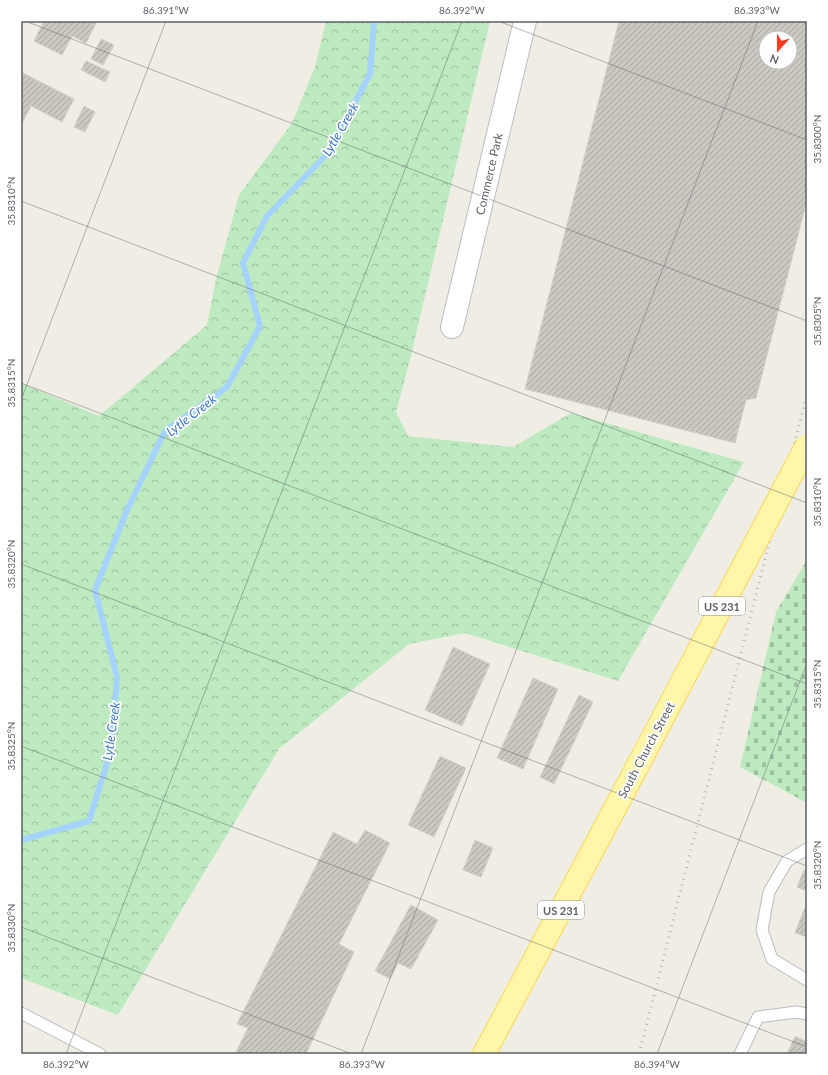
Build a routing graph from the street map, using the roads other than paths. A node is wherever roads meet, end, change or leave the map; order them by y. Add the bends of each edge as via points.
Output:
1 (525, 21) edge
2 (452, 327) dead end
3 (807, 445) edge
4 (807, 849) edge
5 (807, 980) edge
6 (21, 1013) edge
7 (807, 1014) edge
8 (100, 1054) edge
9 (484, 1054) edge
10 (740, 1054) edge

1 - 2 street, Commerce Park
3 - 9 main road, South Church Street / US 231, bridge
4 - 5 lane via 787,861 769,892 762,930 772,959
6 - 8 lane
7 - 10 lane via 796,1012 758,1017

